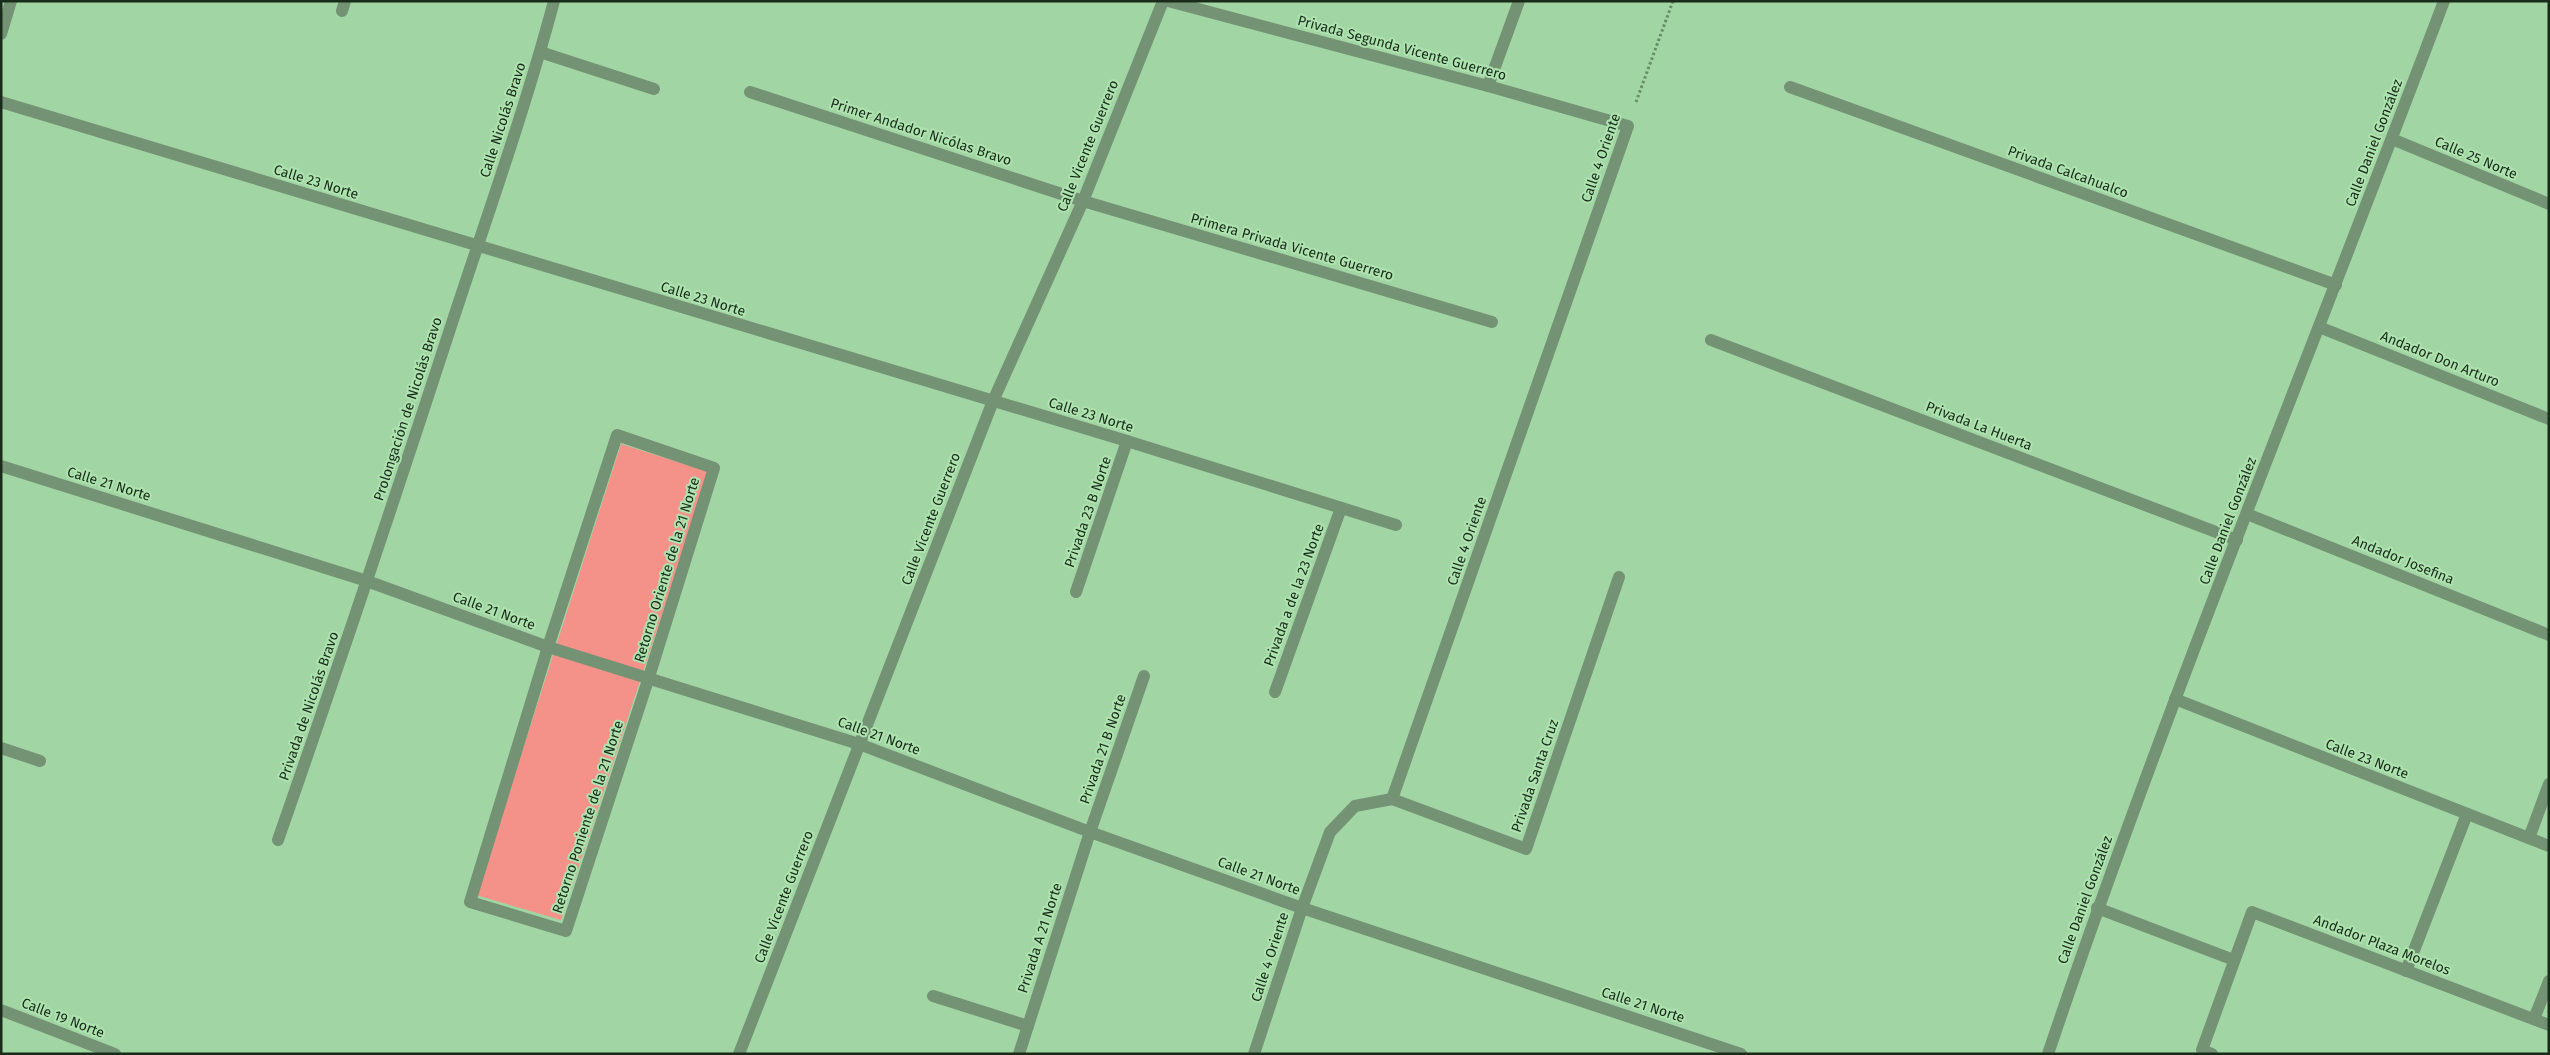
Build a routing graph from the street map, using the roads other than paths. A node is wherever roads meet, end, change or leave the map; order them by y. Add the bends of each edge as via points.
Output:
1 (11, 1) edge
2 (554, 1) edge
3 (1163, 1) edge
4 (1168, 1) edge
5 (1519, 1) edge
6 (2444, 1) edge
7 (1, 34) edge
8 (540, 52) junction
9 (1488, 86) junction
10 (1790, 87) dead end
11 (654, 89) dead end
12 (750, 92) dead end
13 (1, 102) edge
14 (1628, 126) joint
15 (2392, 139) junction
16 (1083, 201) junction
17 (2549, 204) edge
18 (478, 246) junction
19 (2336, 285) junction
20 (1492, 322) dead end
21 (2319, 328) junction
22 (1711, 340) dead end
23 (993, 401) junction
24 (2549, 419) edge
25 (1127, 441) junction
26 (1, 466) edge
27 (1341, 508) junction
28 (2247, 514) junction
29 (1396, 525) dead end
30 (2236, 540) junction
31 (1619, 577) dead end
32 (367, 582) junction
33 (1076, 592) dead end
34 (2549, 635) edge
35 (548, 647) junction
36 (1144, 676) dead end
37 (650, 678) junction
38 (1275, 692) dead end
39 (2175, 699) junction
40 (859, 744) junction
41 (1, 748) edge
42 (40, 761) dead end
43 (2549, 784) edge
44 (1392, 799) junction
45 (2467, 814) junction
46 (1090, 832) junction
47 (2529, 838) junction
48 (278, 840) dead end
49 (2549, 846) edge
50 (1302, 908) junction
51 (2097, 908) junction
52 (2234, 960) junction
53 (2406, 971) junction
54 (2549, 981) edge
55 (933, 996) dead end
56 (1, 1010) edge
57 (2534, 1019) junction
58 (2549, 1025) edge
59 (1028, 1026) junction
60 (114, 1054) edge
61 (739, 1054) edge
62 (1019, 1054) edge
63 (1254, 1054) edge
64 (1741, 1054) edge
65 (2048, 1054) edge
66 (2212, 1054) edge

1 - 7 street
2 - 8 street, Calle Nicolás Bravo
3 - 16 street, Calle Vicente Guerrero
4 - 9 street, Privada Segunda Vicente Guerrero
5 - 9 street
6 - 15 street, Calle Daniel González
8 - 11 street
8 - 18 street, Calle Nicolás Bravo
9 - 14 street, Privada Segunda Vicente Guerrero
10 - 19 street, Privada Calcahualco
12 - 16 street, Primer Andador Nicólas Bravo
13 - 18 street, Calle 23 Norte
14 - 44 street, Calle 4 Oriente
15 - 17 street, Calle 25 Norte
15 - 19 street, Calle Daniel González
16 - 20 street, Primera Privada Vicente Guerrero
16 - 23 street, Calle Vicente Guerrero
18 - 23 street, Calle 23 Norte
18 - 32 street, Prolongación de Nicolás Bravo
19 - 21 street, Calle Daniel González
21 - 24 street, Andador Don Arturo
21 - 28 street, Calle Daniel González
22 - 30 street, Privada La Huerta
23 - 25 street, Calle 23 Norte
23 - 40 street, Calle Vicente Guerrero
25 - 27 street, Calle 23 Norte
25 - 33 street, Privada 23 B Norte
26 - 32 street, Calle 21 Norte
27 - 29 street, Calle 23 Norte
27 - 38 street, Privada a de la 23 Norte
28 - 30 street, Calle Daniel González
28 - 34 street, Andador Josefina
30 - 39 street, Calle Daniel González
31 - 44 street, Privada Santa Cruz via 1526,849
32 - 35 street, Calle 21 Norte
32 - 48 street, Privada de Nicolás Bravo
35 - 37 street, Calle 21 Norte
35 - 37 street, Retorno Oriente de la 21 Norte via 617,435 714,468
35 - 37 street, Retorno Poniente de la 21 Norte via 470,902 566,930
36 - 46 street, Privada 21 B Norte
37 - 40 street, Calle 21 Norte
39 - 45 street, Calle 23 Norte
39 - 51 street, Calle Daniel González
40 - 46 street, Calle 21 Norte
40 - 61 street, Calle Vicente Guerrero
41 - 42 street
43 - 47 street
44 - 50 street, Calle 4 Oriente via 1355,806 1330,832
45 - 47 street, Calle 23 Norte
45 - 53 street
46 - 50 street, Calle 21 Norte
46 - 59 street, Privada A 21 Norte
47 - 49 street, Calle 23 Norte
50 - 63 street, Calle 4 Oriente
50 - 64 street, Calle 21 Norte
51 - 52 street
51 - 65 street, Calle Daniel González
52 - 53 street, Andador Plaza Morelos via 2252,912
52 - 66 street, Andador Plaza Morelos via 2202,1050
53 - 57 street, Andador Plaza Morelos
54 - 57 street
55 - 59 street
56 - 60 street, Calle 19 Norte
57 - 58 street, Andador Plaza Morelos
59 - 62 street, Privada A 21 Norte

